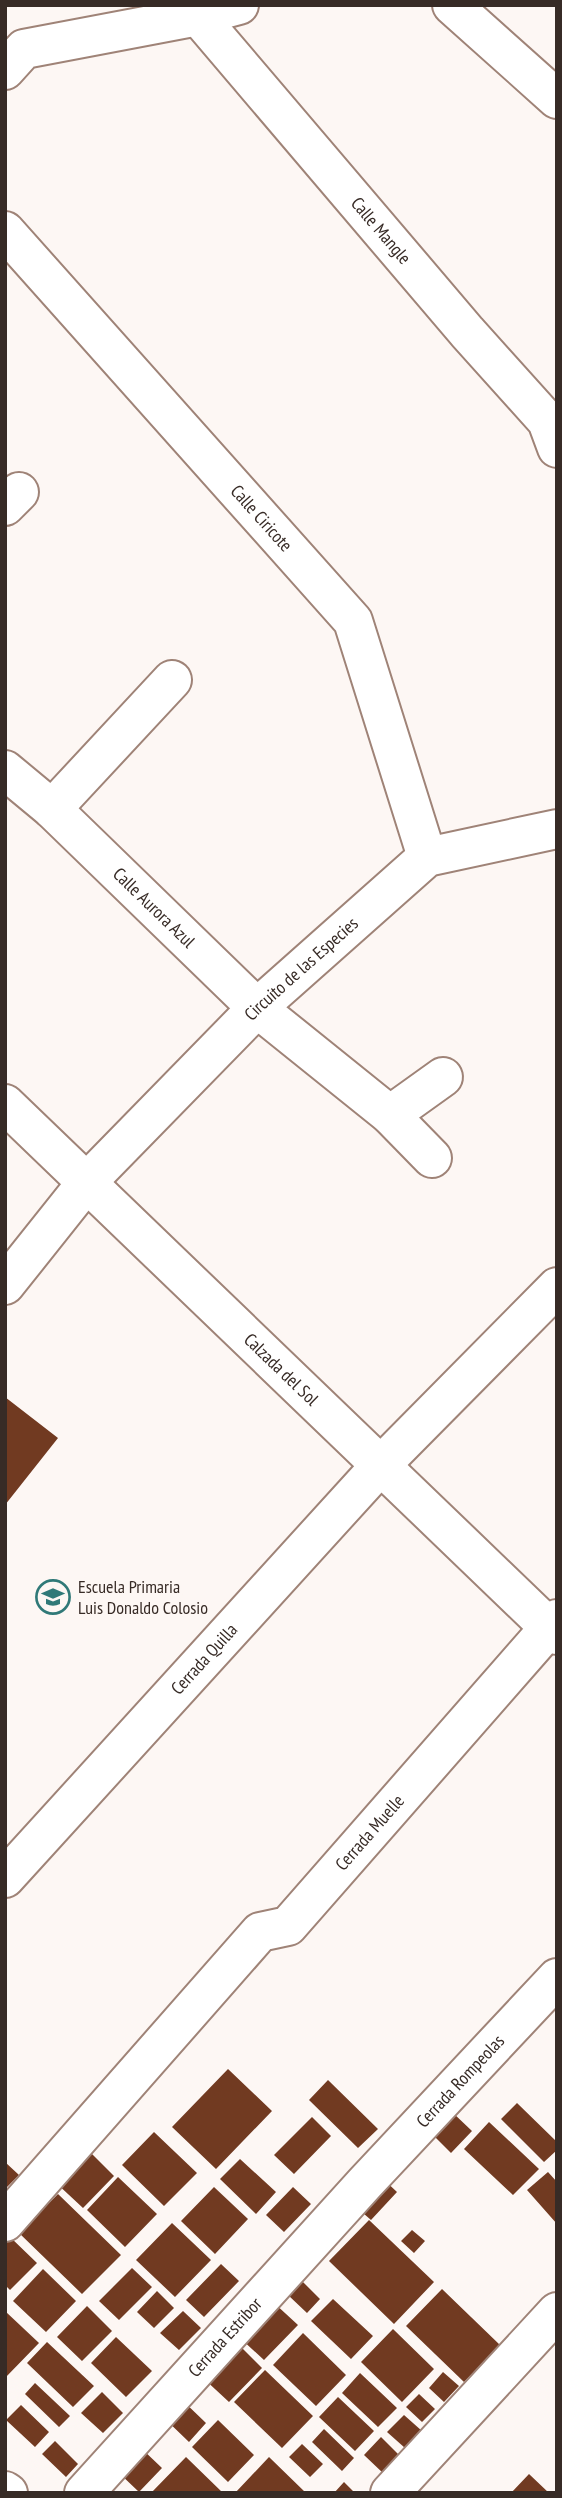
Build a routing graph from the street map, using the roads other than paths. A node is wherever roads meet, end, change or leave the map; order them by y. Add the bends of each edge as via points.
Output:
1 (239, 5) edge
2 (452, 5) edge
3 (198, 16) junction
4 (5, 70) edge
5 (557, 99) edge
6 (5, 231) edge
7 (557, 448) edge
8 (172, 680) dead end
9 (5, 770) edge
10 (52, 809) junction
11 (557, 829) edge
12 (428, 857) junction
13 (257, 1008) junction
14 (443, 1077) dead end
15 (5, 1104) edge
16 (390, 1115) junction
17 (432, 1158) dead end
18 (87, 1182) junction
19 (5, 1285) edge
20 (557, 1287) edge
21 (380, 1466) junction
22 (554, 1628) edge
23 (17, 1865) edge
24 (557, 1978) edge
25 (365, 2183) joint
26 (5, 2222) edge
27 (557, 2312) edge
28 (83, 2493) edge
29 (390, 2493) edge

1 - 3 street
2 - 5 street
3 - 4 street via 24,49
3 - 7 street, Calle Mangle via 547,421
6 - 12 street, Calle Ciricote via 353,621
8 - 10 street
9 - 10 street, Calle Aurora Azul
10 - 13 street, Calle Aurora Azul
11 - 12 street, Circuito de las Especies
12 - 13 street, Circuito de las Especies
13 - 16 street, Calle Aurora Azul
13 - 18 street, Circuito de las Especies
14 - 16 street
15 - 18 street, Calzada del Sol
16 - 17 street, Calle Aurora Azul
18 - 19 street, Circuito de las Especies
18 - 21 street, Calzada del Sol
20 - 21 street, Cerrada Quilla
21 - 22 street, Calzada del Sol
21 - 23 street, Cerrada Quilla
22 - 26 street, Cerrada Muelle via 288,1926 260,1933
24 - 25 street, Cerrada Rompeolas
25 - 28 street, Cerrada Estribor
27 - 29 street

